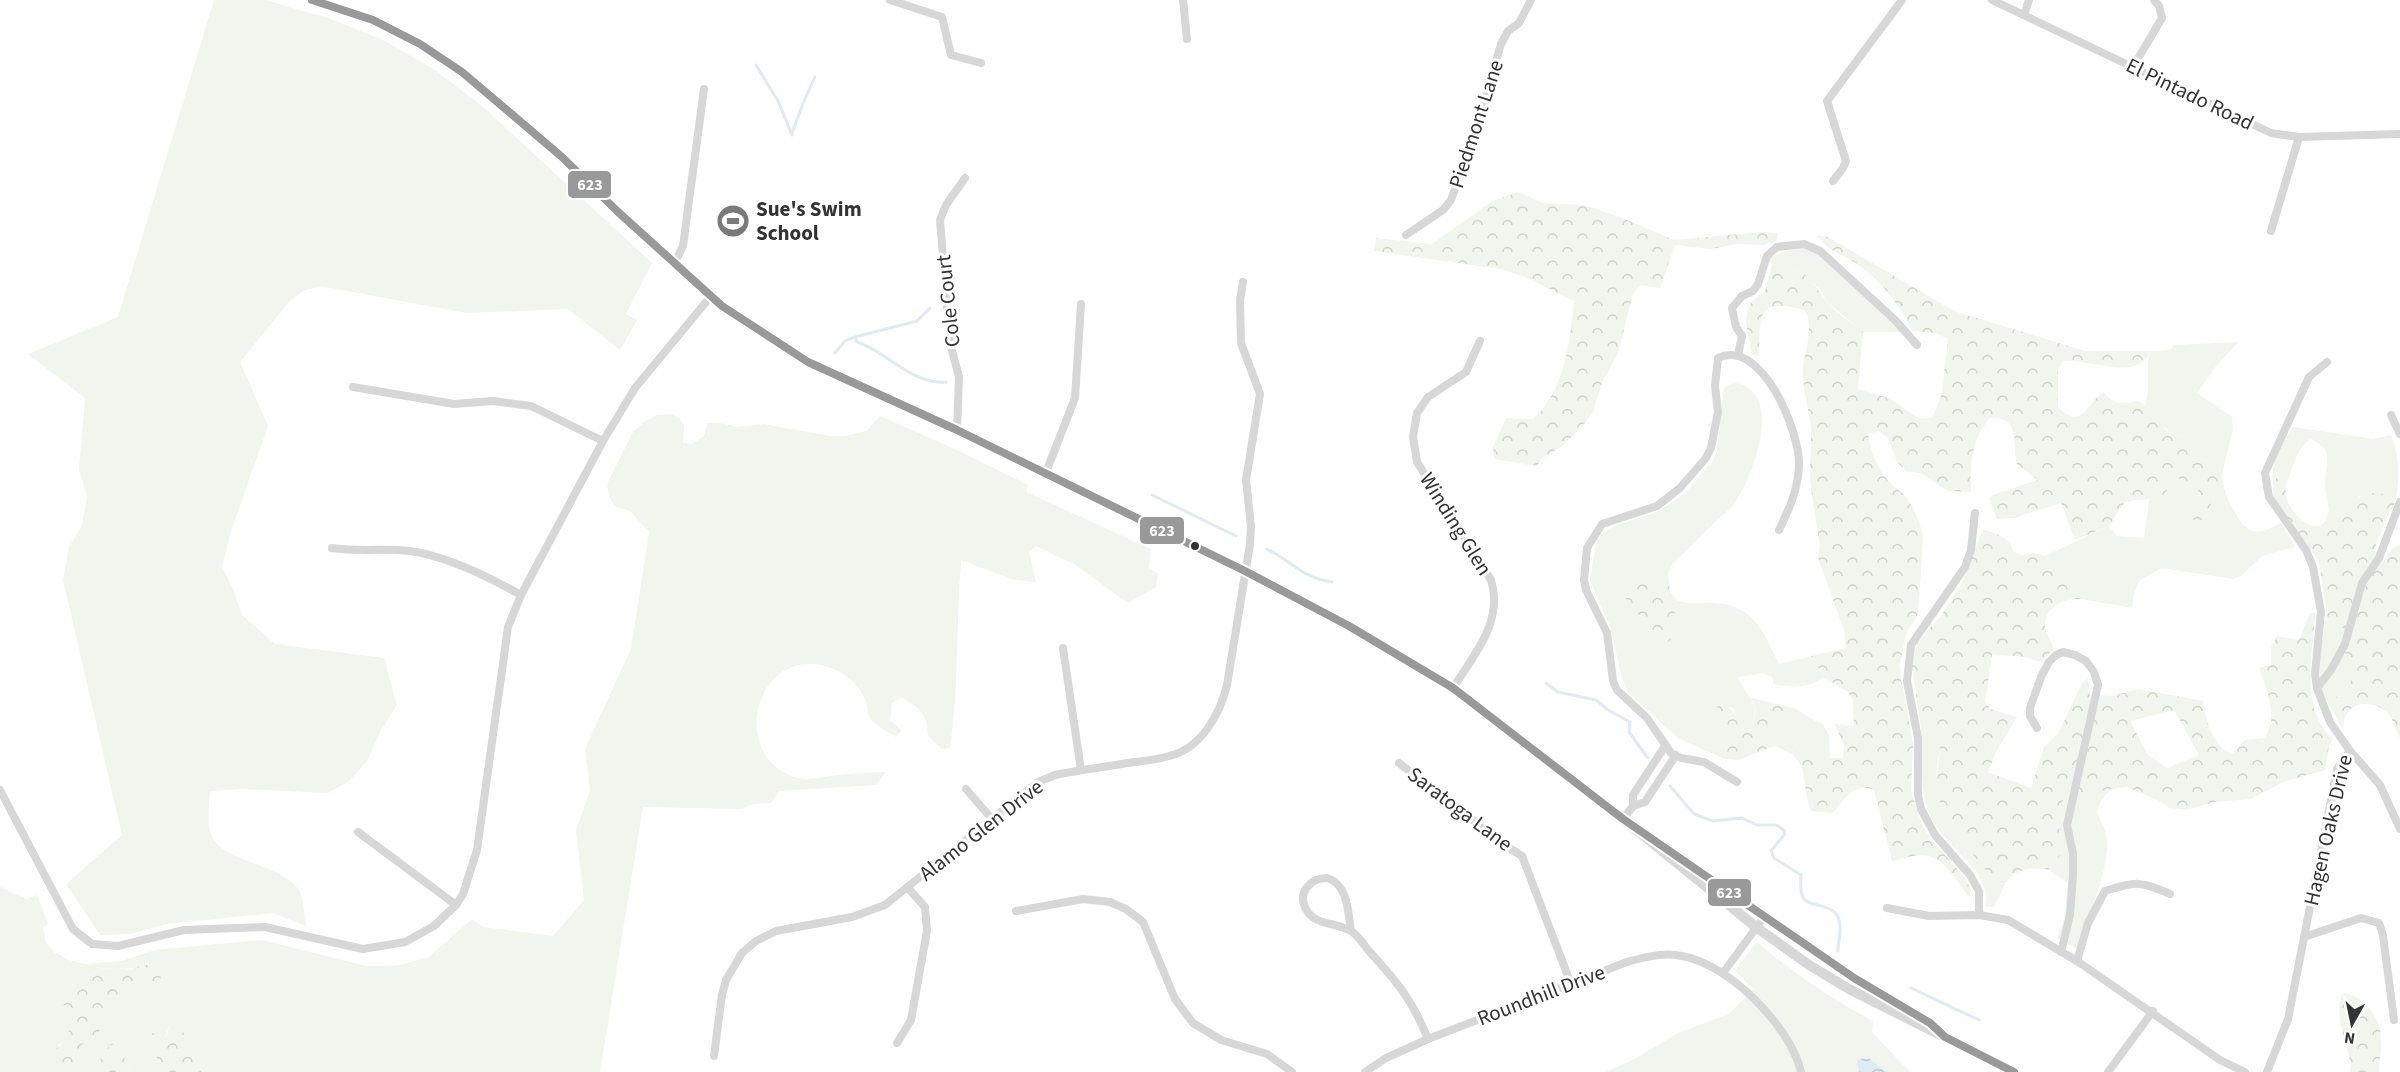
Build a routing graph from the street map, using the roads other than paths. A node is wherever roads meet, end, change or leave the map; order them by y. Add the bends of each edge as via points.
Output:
1 (312, 0) edge
2 (890, 0) edge
3 (1183, 0) edge
4 (1531, 0) edge
5 (1902, 0) edge
6 (1992, 0) edge
7 (2030, 0) edge
8 (2154, 0) edge
9 (2024, 15) junction
10 (1187, 39) dead end
11 (981, 63) dead end
12 (2133, 67) junction
13 (704, 89) dead end
14 (2400, 134) edge
15 (2299, 137) junction
16 (965, 178) dead end
17 (1833, 181) dead end
18 (2271, 231) dead end
19 (1406, 235) dead end
20 (674, 264) junction
21 (1243, 282) dead end
22 (711, 296) junction
23 (1081, 304) dead end
24 (1480, 341) dead end
25 (1917, 345) dead end
26 (1738, 355) junction
27 (2327, 362) dead end
28 (352, 387) dead end
29 (2391, 415) dead end
30 (957, 430) junction
31 (2400, 434) edge
32 (603, 441) junction
33 (1045, 475) junction
34 (2400, 502) edge
35 (1975, 513) dead end
36 (1779, 530) dead end
37 (332, 548) dead end
38 (1245, 571) junction
39 (521, 595) junction
40 (1063, 648) dead end
41 (1453, 688) junction
42 (2318, 688) junction
43 (2037, 728) dead end
44 (1671, 751) junction
45 (2350, 751) junction
46 (1399, 763) dead end
47 (1081, 770) junction
48 (1737, 782) dead end
49 (966, 789) dead end
50 (0, 790) edge
51 (1633, 806) junction
52 (991, 818) junction
53 (1623, 819) junction
54 (2400, 829) edge
55 (358, 832) dead end
56 (908, 888) junction
57 (2170, 894) dead end
58 (456, 905) junction
59 (1887, 908) dead end
60 (1016, 911) dead end
61 (1979, 915) junction
62 (1764, 917) junction
63 (1756, 927) junction
64 (1351, 931) junction
65 (2304, 937) junction
66 (2061, 952) junction
67 (2077, 961) junction
68 (1723, 973) junction
69 (1571, 984) junction
70 (2153, 1011) junction
71 (2394, 1020) dead end
72 (1945, 1037) junction
73 (1428, 1039) junction
74 (897, 1043) dead end
75 (714, 1056) dead end
76 (1292, 1072) edge
77 (1365, 1072) edge
78 (1802, 1072) edge
79 (2014, 1072) edge
80 (2108, 1072) edge
81 (2245, 1072) edge
82 (2267, 1072) edge

1 - 20 street via 374,20 462,72 562,157
2 - 11 street via 942,17 951,55
3 - 10 street
4 - 19 street, Piedmont Lane via 1519,23 1508,31 1501,44 1451,200
5 - 17 street via 1827,101 1846,161
6 - 9 street, El Pintado Road
7 - 9 street
8 - 12 street via 2162,18
9 - 12 street, El Pintado Road
12 - 15 street, El Pintado Road via 2271,134
13 - 20 street via 683,246
14 - 15 street, El Pintado Road
15 - 18 street
16 - 30 street, Cole Court via 940,220 950,343 959,377
20 - 22 street
21 - 38 street, Alamo Glen Drive via 1241,343 1260,394 1246,480 1251,526
22 - 30 street via 808,362
22 - 32 street via 635,388
23 - 33 street via 1075,398
24 - 41 street, Winding Glen via 1466,372 1428,397 1417,413 1413,437 1417,462 1491,580 1495,599 1487,633
25 - 26 street via 1896,320 1820,251 1804,244 1791,244 1767,256 1754,291 1742,296 1732,308 1742,336
26 - 36 street via 1747,359 1779,394 1794,435 1799,463 1795,497
26 - 44 street via 1718,358 1718,412 1711,448 1698,469 1657,506 1602,524 1587,548 1584,580 1607,633 1613,681
27 - 42 street, Hagen Oaks Drive via 2309,377 2265,473 2269,497 2306,550 2313,567 2321,612 2315,674
28 - 32 street via 454,404 493,401 531,406
29 - 31 street
30 - 33 street
32 - 39 street
33 - 38 street
34 - 42 street via 2379,558 2362,583 2345,644
35 - 61 street via 1965,567 1911,645 1907,681 1918,738 1921,809 1935,835 1970,874 1979,891
37 - 39 street via 411,551 488,576
38 - 41 street via 1349,626
38 - 47 street, Alamo Glen Drive via 1222,703 1203,734 1171,756
39 - 58 street via 508,627 477,850
40 - 47 street
41 - 53 street
42 - 45 street, Hagen Oaks Drive via 2330,722
43 - 66 street via 2030,708 2049,662 2063,652 2086,661 2098,685 2067,825 2073,875 2070,915
44 - 48 street via 1704,762
44 - 51 street via 1633,795
44 - 51 street via 1645,802
45 - 54 street via 2380,785
45 - 65 street, Hagen Oaks Drive via 2337,769
46 - 69 street, Saratoga Lane via 1522,856
47 - 52 street, Alamo Glen Drive via 1038,782
49 - 52 street
50 - 58 street via 74,929 92,944 118,946 184,930 265,927 363,949 405,942 434,926
51 - 53 street
52 - 56 street, Alamo Glen Drive
53 - 62 street
53 - 63 street
55 - 58 street
56 - 74 street via 925,907 927,931 911,1020
56 - 75 street, Alamo Glen Drive via 866,913 776,931 742,953 726,980
57 - 67 street via 2143,883 2105,891 2088,923
59 - 61 street via 1929,916
60 - 76 street via 1083,899 1110,902 1126,909 1143,922 1175,999 1193,1023 1221,1040 1268,1054
61 - 66 street via 2008,920
62 - 63 street
62 - 72 street via 1930,1023
63 - 68 street
63 - 72 street via 1849,989
64 - 64 street via 1309,914 1303,897 1311,882 1327,878 1340,886
64 - 73 street via 1411,999
65 - 71 street via 2361,918 2379,923
65 - 82 street, Hagen Oaks Drive via 2288,1019
66 - 67 street
67 - 70 street
68 - 69 street, Roundhill Drive via 1700,961 1671,954 1627,962
68 - 78 street, Roundhill Drive via 1771,1017 1788,1041
69 - 73 street, Roundhill Drive
70 - 80 street
70 - 81 street via 2220,1060
72 - 79 street
73 - 77 street, Roundhill Drive

